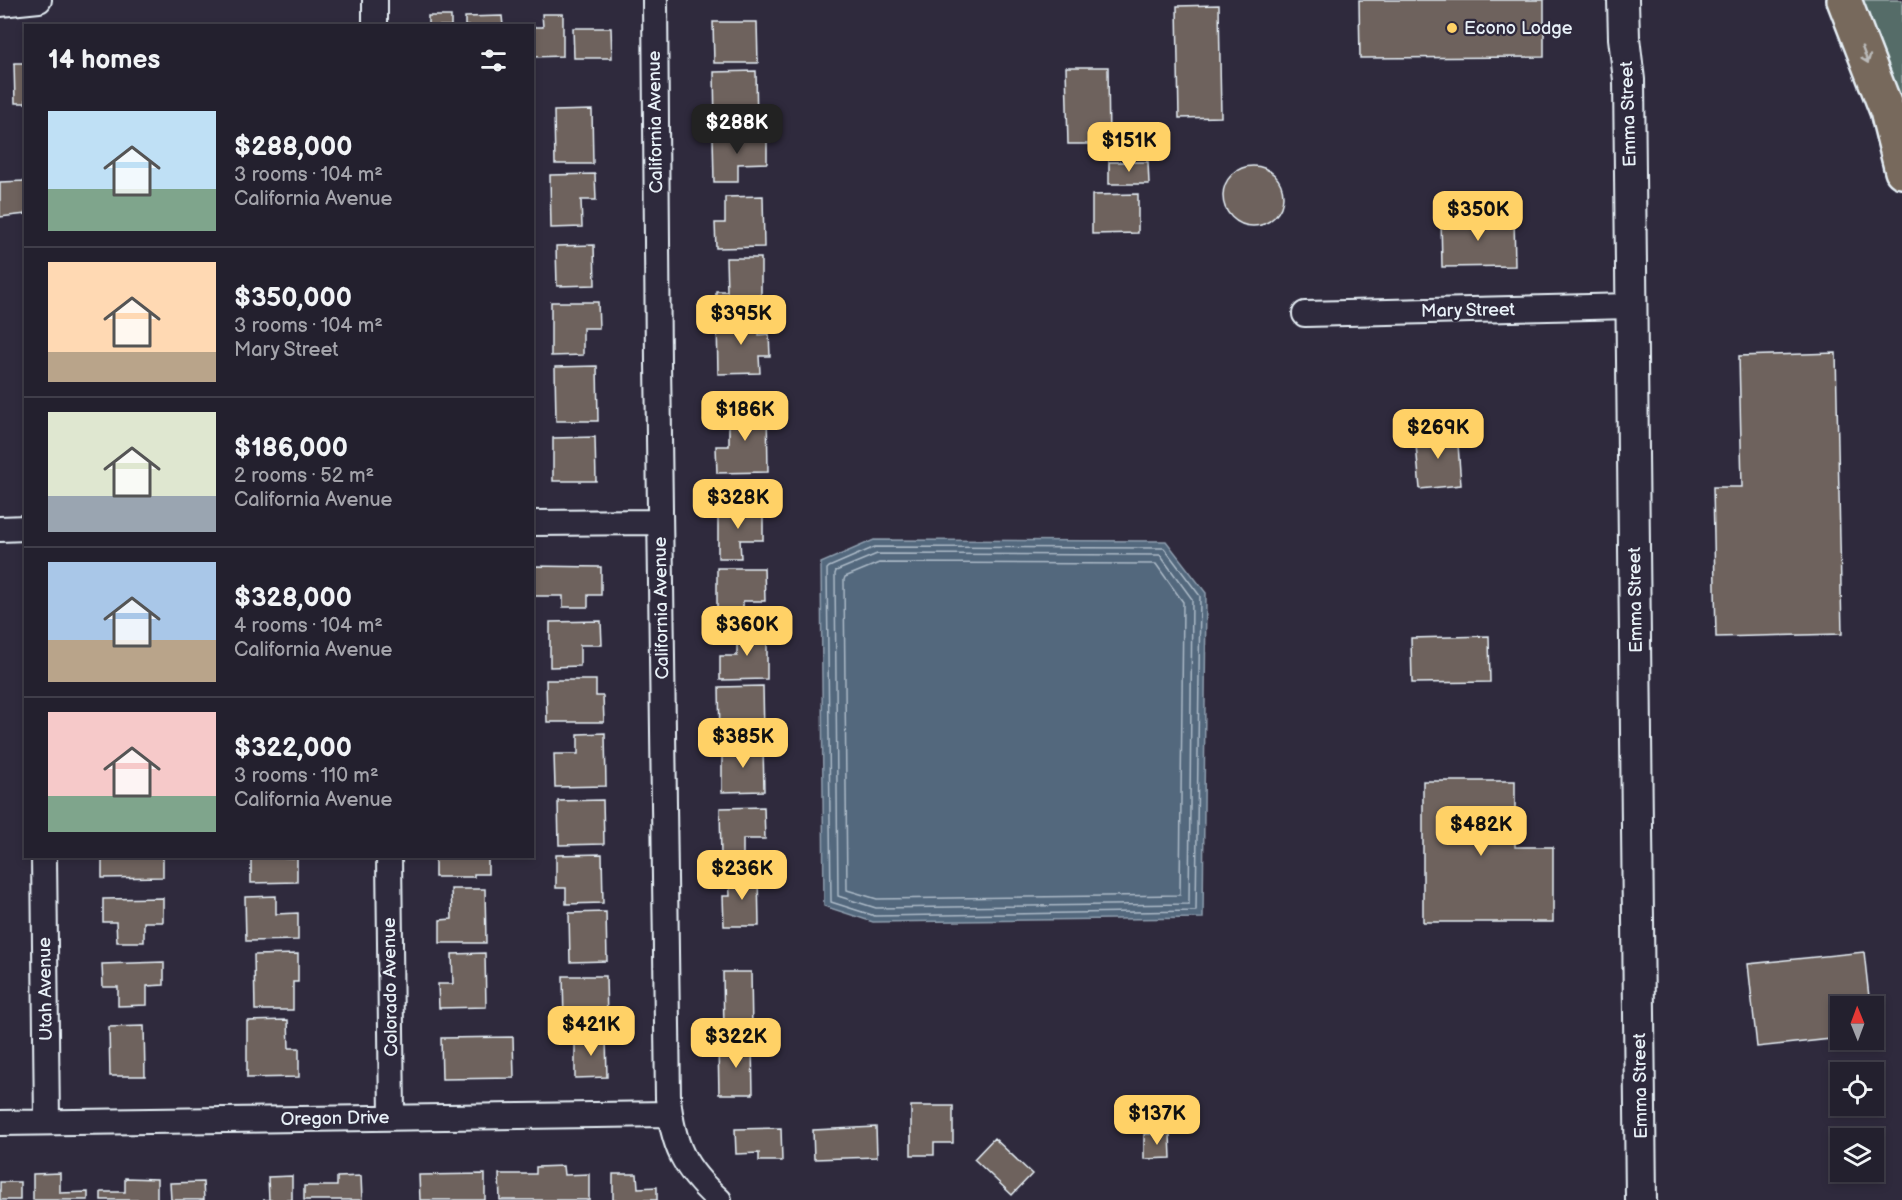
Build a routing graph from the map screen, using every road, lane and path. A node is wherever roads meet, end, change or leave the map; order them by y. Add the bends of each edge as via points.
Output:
1 (39, 0) edge
2 (375, 0) edge
3 (655, 0) edge
4 (1623, 0) edge
5 (1844, 0) edge
6 (0, 4) edge
7 (375, 24) edge
8 (1902, 171) edge
9 (1631, 306) junction
10 (1305, 314) dead end
11 (660, 522) junction
12 (534, 523) edge
13 (24, 528) edge
14 (0, 529) edge
15 (44, 858) edge
16 (389, 858) edge
17 (670, 1114) junction
18 (392, 1117) junction
19 (47, 1122) junction
20 (0, 1123) edge
21 (719, 1200) edge
22 (1641, 1200) edge

1 - 6 street
2 - 7 street
3 - 11 street, California Avenue
4 - 9 street, Emma Street via 1629,80
5 -> 8 highway via 1887,111
9 - 10 street, Mary Street
9 - 22 street, Emma Street
11 - 12 street
11 - 17 street, California Avenue
13 - 14 street
15 - 19 street, Utah Avenue
16 - 18 street, Colorado Avenue
17 - 18 street, Oregon Drive
17 - 21 street, California Avenue via 682,1157 700,1183
18 - 19 street, Oregon Drive
19 - 20 street, Oregon Drive

